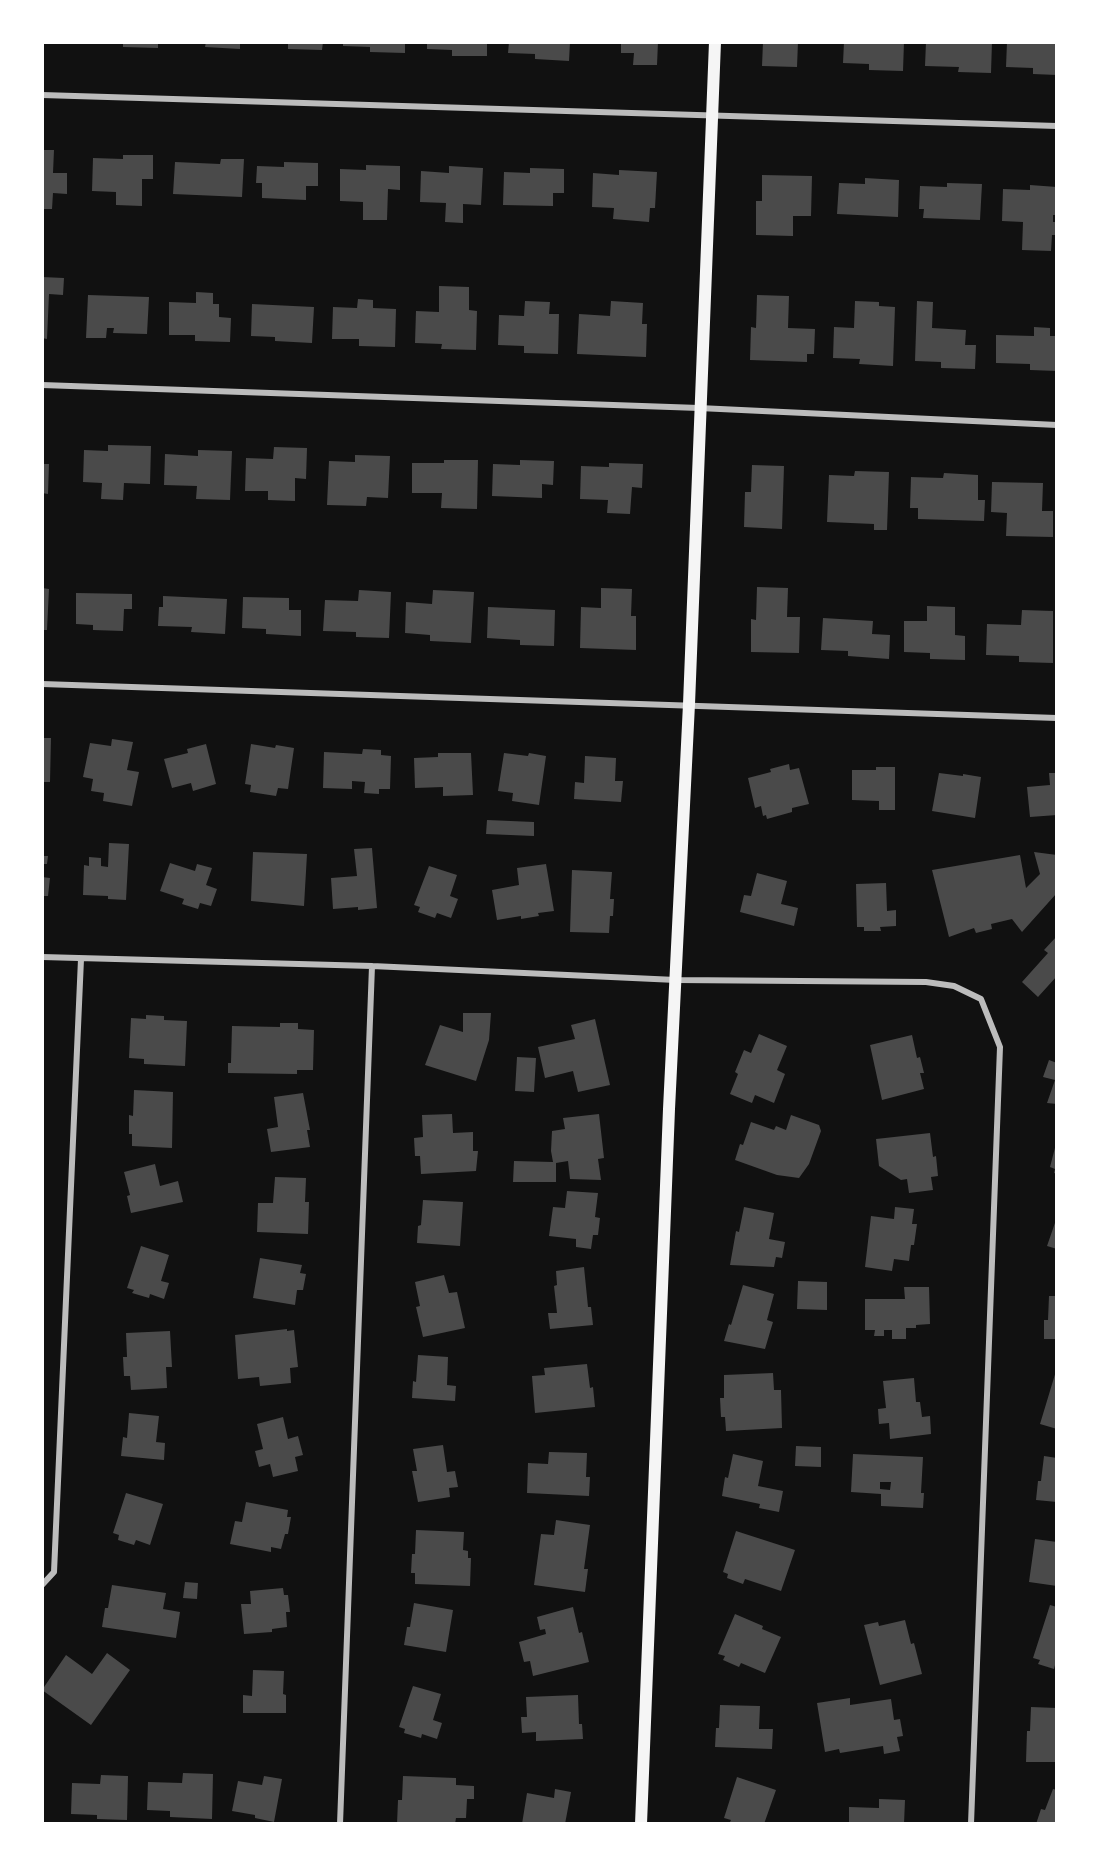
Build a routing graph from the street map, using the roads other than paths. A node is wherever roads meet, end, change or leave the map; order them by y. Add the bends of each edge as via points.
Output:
1 (715, 42) edge
2 (42, 95) edge
3 (712, 115) junction
4 (1057, 126) edge
5 (42, 385) edge
6 (699, 408) junction
7 (1057, 425) edge
8 (42, 684) edge
9 (688, 704) junction
10 (1057, 718) edge
11 (42, 957) edge
12 (81, 959) junction
13 (372, 966) junction
14 (676, 980) junction
15 (42, 1585) edge
16 (340, 1824) edge
17 (642, 1824) edge
18 (971, 1824) edge

1 - 3 main road
2 - 3 street
3 - 4 street
3 - 6 main road
5 - 6 street
6 - 7 street
6 - 9 main road
8 - 9 street
9 - 10 street
9 - 14 main road
11 - 12 street
12 - 13 street
12 - 15 street via 54,1572
13 - 14 street
13 - 16 street
14 - 17 main road
14 - 18 street via 926,982 954,986 981,999 1000,1047

